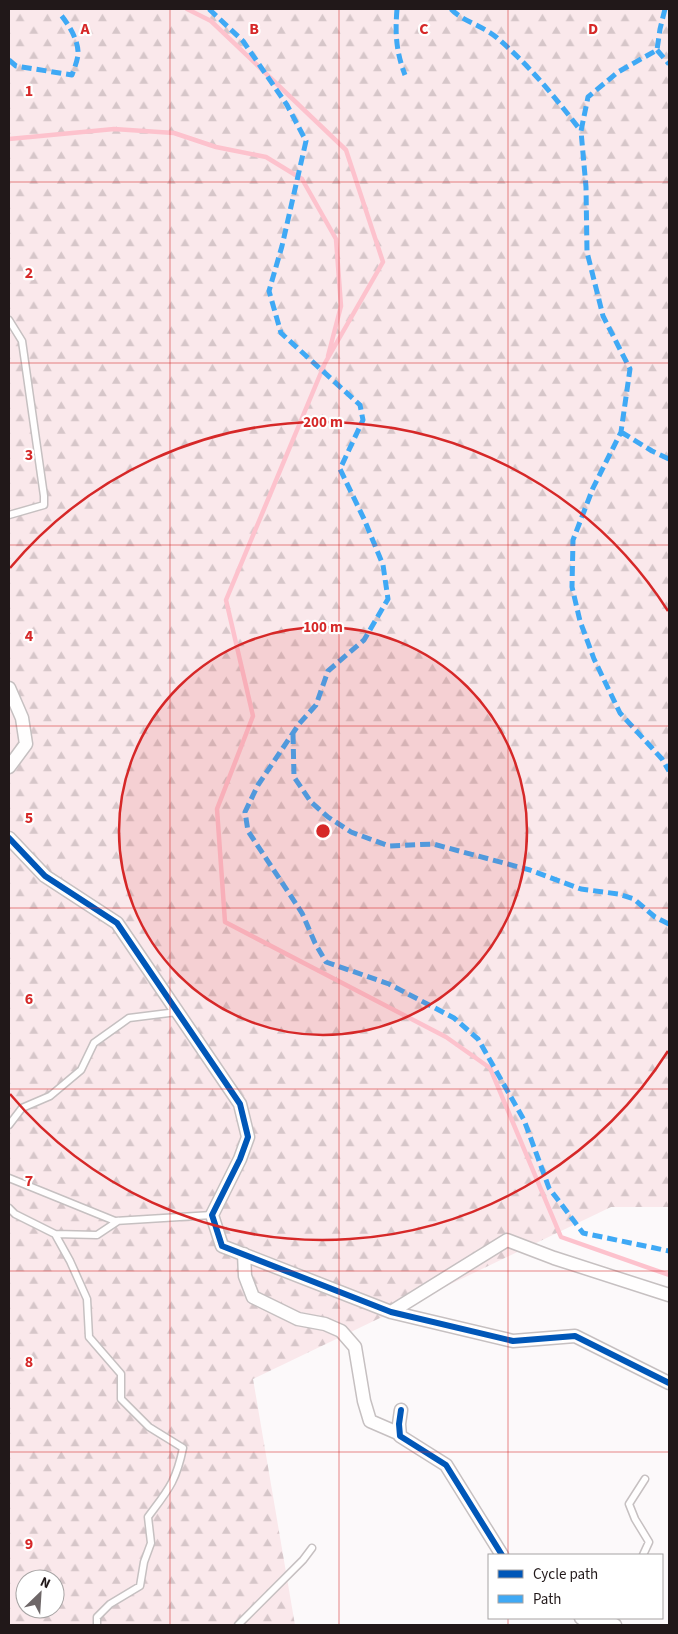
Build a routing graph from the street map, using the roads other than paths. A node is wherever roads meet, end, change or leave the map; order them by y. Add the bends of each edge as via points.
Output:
1 (9, 320) edge
2 (9, 515) edge
3 (9, 688) edge
4 (9, 767) edge
5 (9, 838) edge
6 (177, 1012) junction
7 (9, 1125) edge
8 (9, 1178) edge
9 (9, 1208) edge
10 (212, 1216) junction
11 (119, 1220) junction
12 (55, 1234) junction
13 (244, 1254) junction
14 (669, 1295) edge
15 (391, 1312) junction
16 (669, 1383) edge
17 (401, 1410) dead end
18 (400, 1434) junction
19 (645, 1478) dead end
20 (312, 1548) dead end
21 (501, 1554) edge
22 (643, 1554) edge
23 (586, 1622) edge
24 (613, 1622) edge
25 (97, 1625) edge
26 (238, 1625) edge

1 - 2 lane via 22,341 44,506
3 - 4 street via 22,718 26,744
5 - 6 street via 46,876 117,923
6 - 7 lane via 129,1018 94,1044 81,1070 50,1096 22,1108
6 - 10 street via 240,1104 248,1138
8 - 11 lane
9 - 12 lane
10 - 11 lane
10 - 13 street via 222,1246
11 - 12 lane via 97,1235
12 - 25 lane via 87,1299 89,1337 121,1374 121,1400 150,1427 183,1448 172,1485 148,1517 151,1543 140,1586 110,1604 96,1617
13 - 15 street
13 - 18 street via 245,1276 253,1297 298,1319 341,1331 355,1347 370,1421
14 - 15 street via 507,1240
15 - 16 street via 513,1341 575,1336
17 - 18 street
18 - 21 street via 446,1465
19 - 22 lane via 629,1504 649,1542
20 - 26 lane
23 - 24 street

